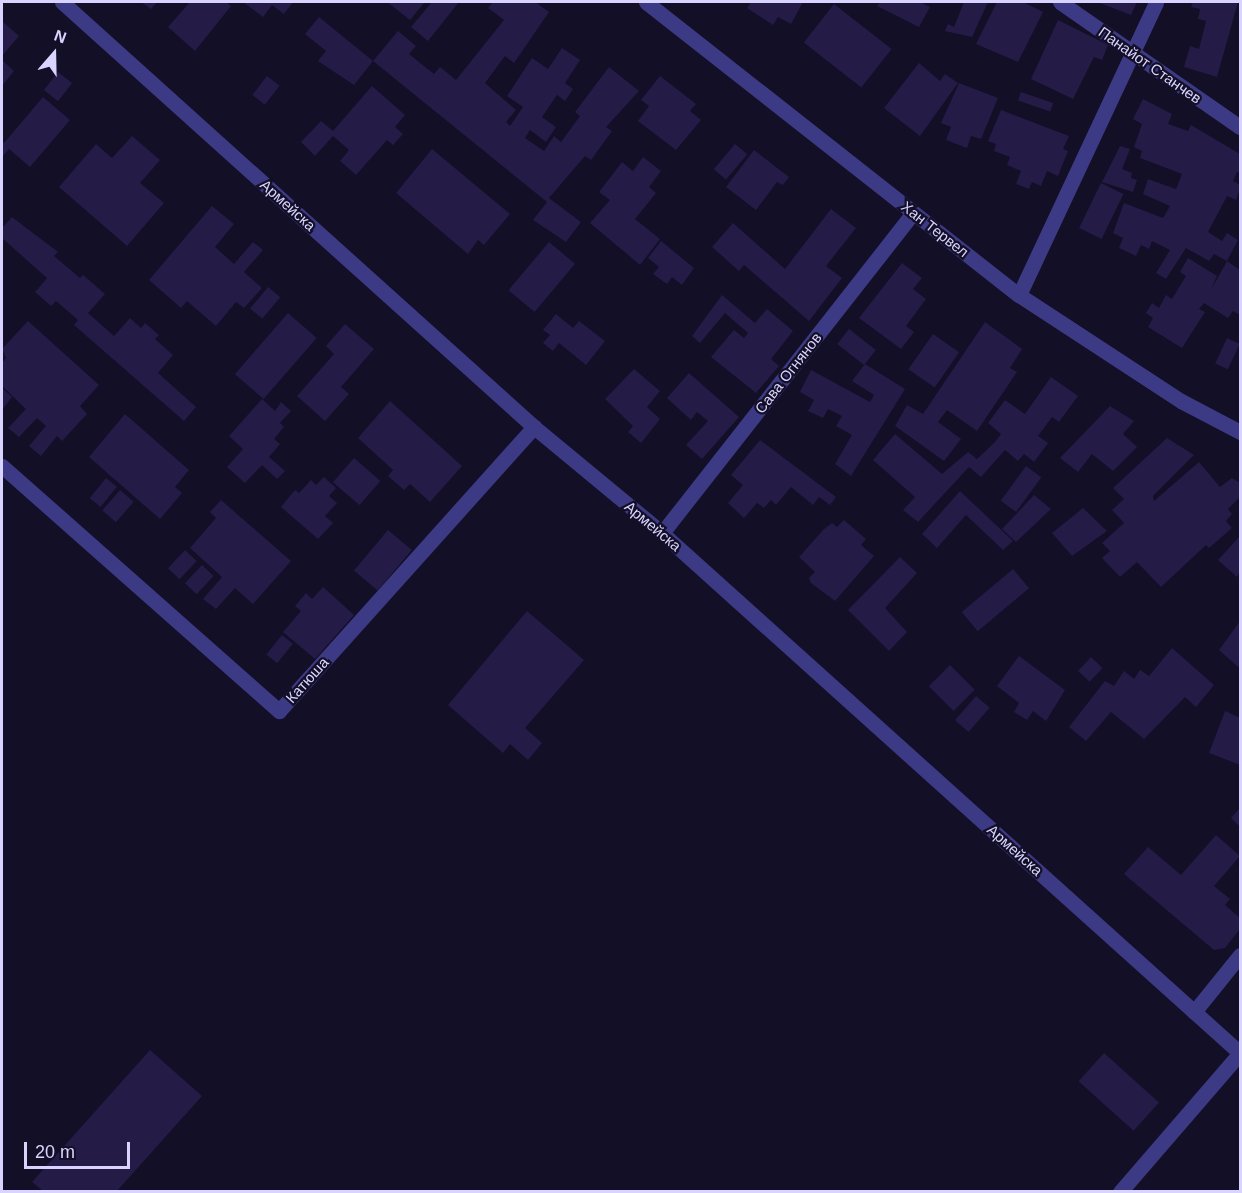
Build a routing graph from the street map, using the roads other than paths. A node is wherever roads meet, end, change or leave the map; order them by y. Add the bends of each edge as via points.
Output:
1 (62, 2) edge
2 (646, 2) edge
3 (1060, 2) edge
4 (1156, 2) edge
5 (1131, 54) junction
6 (1240, 127) edge
7 (913, 213) junction
8 (1019, 295) junction
9 (534, 427) junction
10 (1240, 432) edge
11 (2, 466) edge
12 (662, 533) junction
13 (1240, 955) edge
14 (1194, 1012) junction
15 (1240, 1053) edge
16 (1120, 1191) edge

1 - 9 street, Армейска
2 - 7 street, Хан Тервел
3 - 5 street, Панайот Станчев
4 - 5 street
5 - 6 street, Панайот Станчев
5 - 8 street
7 - 8 street, Хан Тервел
7 - 12 street, Сава Огнянов
8 - 10 street, Хан Тервел via 1181,401
9 - 11 street, Катюша via 279,711
9 - 12 street, Армейска
12 - 14 street, Армейска
13 - 14 street
14 - 15 street, Армейска
15 - 16 street

